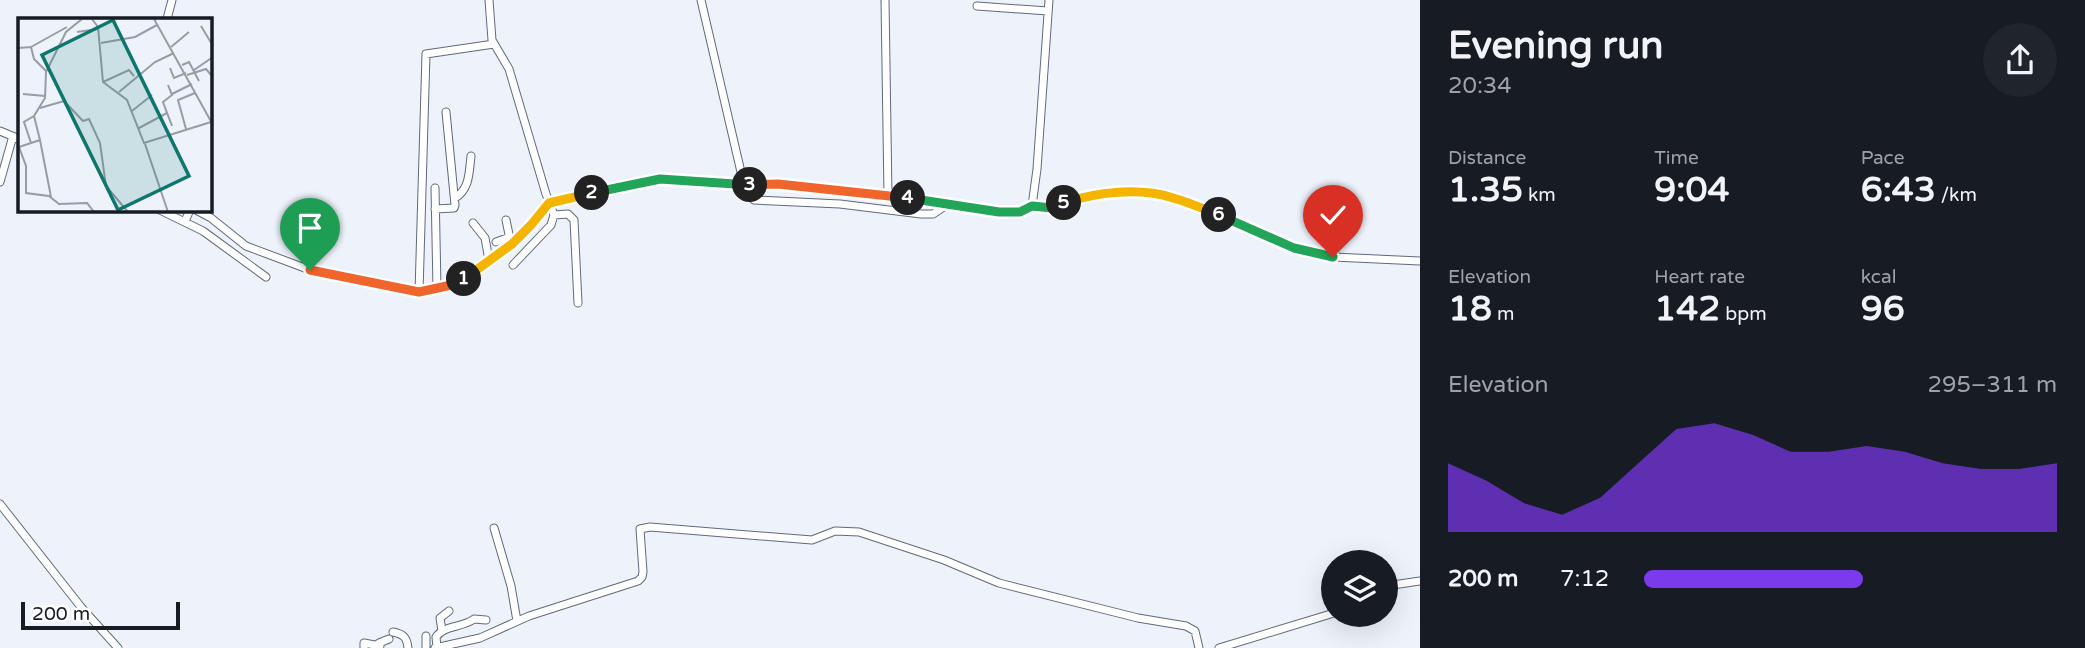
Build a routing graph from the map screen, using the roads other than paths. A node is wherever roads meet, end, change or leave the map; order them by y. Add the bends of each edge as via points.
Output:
1 (172, 0) edge
2 (489, 0) edge
3 (701, 0) edge
4 (885, 0) edge
5 (1049, 0) edge
6 (977, 6) dead end
7 (1048, 11) junction
8 (167, 18) edge
9 (494, 44) junction
10 (446, 112) dead end
11 (0, 131) edge
12 (16, 137) edge
13 (9, 150) junction
14 (18, 153) edge
15 (471, 156) dead end
16 (0, 182) edge
17 (748, 185) junction
18 (435, 188) dead end
19 (888, 195) junction
20 (455, 198) junction
21 (549, 203) junction
22 (948, 204) junction
23 (1032, 206) junction
24 (435, 209) junction
25 (165, 212) edge
26 (189, 212) edge
27 (200, 212) edge
28 (554, 215) junction
29 (186, 220) junction
30 (506, 220) dead end
31 (473, 223) dead end
32 (511, 240) junction
33 (496, 242) dead end
34 (489, 260) junction
35 (1420, 261) edge
36 (513, 265) dead end
37 (266, 277) dead end
38 (437, 288) junction
39 (419, 292) junction
40 (578, 303) dead end
41 (0, 504) edge
42 (495, 528) dead end
43 (1420, 581) edge
44 (1398, 584) edge
45 (449, 611) dead end
46 (1321, 617) edge
47 (486, 620) dead end
48 (517, 621) junction
49 (442, 631) junction
50 (426, 636) dead end
51 (379, 644) edge
52 (455, 646) edge
53 (118, 648) edge
54 (364, 648) edge
55 (408, 648) edge
56 (426, 648) edge
57 (436, 648) edge
58 (1199, 648) edge
59 (1219, 648) edge

1 - 8 street
2 - 9 street
3 - 17 street
4 - 19 street
5 - 7 street
6 - 7 street
7 - 23 street
9 - 21 street via 509,69
9 - 39 street via 426,54
10 - 20 street
11 - 12 street
12 - 13 street
13 - 14 street
13 - 16 street
15 - 20 street via 466,187
17 - 19 street
17 - 21 street via 660,179
17 - 22 street via 757,201 840,204 921,214 933,214
18 - 24 street
19 - 22 street
20 - 24 street via 454,208
21 - 28 street
21 - 32 street
22 - 23 street via 999,212 1020,212
23 - 35 street via 1052,208 1092,195 1170,197 1307,251 1333,257
24 - 38 street
25 - 29 street
26 - 29 street
27 - 39 street via 260,253 310,270
28 - 36 street via 551,225
28 - 40 street via 568,214 574,220
29 - 37 street
30 - 32 street
31 - 34 street via 485,237
32 - 33 street
32 - 34 street
34 - 38 street via 463,280
38 - 39 street
41 - 53 street
42 - 48 street
43 - 44 street
45 - 49 street via 440,618
46 - 59 street
47 - 49 street via 474,619
48 - 52 street
48 - 58 street via 640,580 640,531 644,527 812,540 828,532 846,531 928,555 999,583 1186,626 1195,631
49 - 57 street via 436,637
50 - 56 street
51 - 54 street via 364,643
51 - 55 street via 391,635 403,635
52 - 57 street

